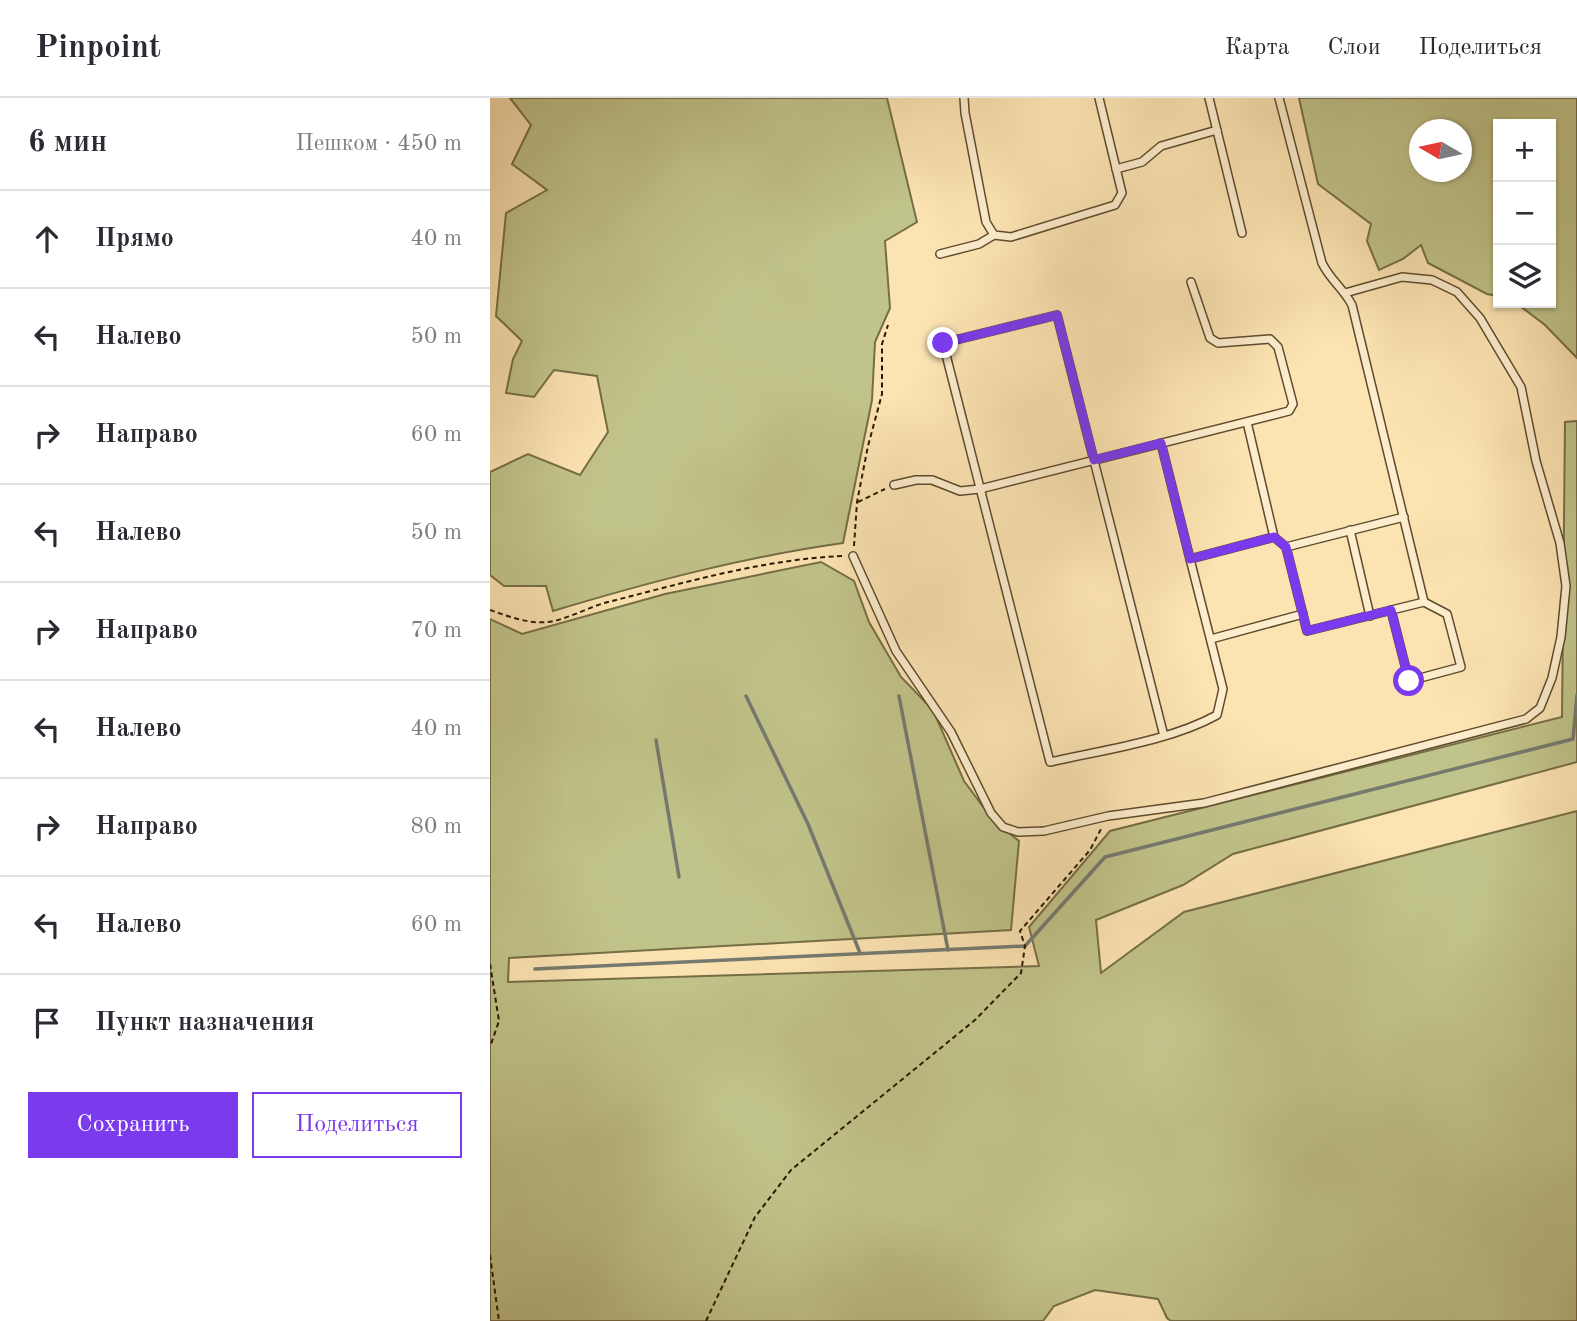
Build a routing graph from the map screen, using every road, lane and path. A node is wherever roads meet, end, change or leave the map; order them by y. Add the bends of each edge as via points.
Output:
1 (964, 98) edge
2 (1099, 98) edge
3 (1209, 98) edge
4 (1279, 98) edge
5 (1217, 130) junction
6 (1116, 169) junction
7 (1242, 233) dead end
8 (994, 235) junction
9 (940, 254) dead end
10 (1191, 282) dead end
11 (1345, 293) junction
12 (888, 325) dead end
13 (1247, 422) junction
14 (1161, 443) junction
15 (1094, 460) junction
16 (894, 485) joint
17 (980, 489) junction
18 (858, 502) junction
19 (1404, 517) junction
20 (1350, 530) junction
21 (1274, 537) junction
22 (1286, 547) junction
23 (853, 556) junction
24 (1190, 559) junction
25 (1424, 602) junction
26 (490, 610) edge
27 (1391, 610) junction
28 (1303, 614) junction
29 (1370, 615) junction
30 (1211, 639) junction
31 (1164, 736) junction
32 (1108, 816) junction
33 (490, 964) edge
34 (490, 1047) edge
35 (490, 1255) edge
36 (499, 1321) edge
37 (706, 1321) edge

1 - 8 lane via 986,222
2 - 6 lane
3 - 5 lane
4 - 11 lane via 1322,263
5 - 6 lane via 1161,146 1142,162
5 - 7 lane
6 - 8 lane via 1122,193 1115,205 1011,237
8 - 9 lane via 979,244
10 - 13 lane via 1210,338 1218,343 1270,340 1278,347 1293,404 1289,411
11 - 19 lane via 1352,305
11 - 32 lane via 1402,277 1432,279 1457,292 1480,318 1521,387 1560,543 1566,586 1561,638 1540,708 1526,719 1204,803
12 - 18 path via 882,344 882,394
13 - 14 lane
13 - 21 lane
14 - 15 lane
14 - 24 lane
15 - 17 lane
15 - 17 lane via 1057,315 943,343
15 - 31 lane
16 - 17 lane via 932,480 960,491
16 - 18 path
17 - 31 lane via 1050,762
18 - 23 path
19 - 20 lane
19 - 25 lane
20 - 22 lane
20 - 29 lane
21 - 22 lane
21 - 24 lane
22 - 28 lane
23 - 26 path via 808,557 704,578 548,622 522,621
23 - 32 lane via 896,651 951,732 991,813 1003,827 1018,832 1044,831
24 - 30 lane
25 - 27 lane
25 - 27 lane via 1447,614 1461,667 1409,681
27 - 29 lane
28 - 29 lane via 1307,631
28 - 30 lane
30 - 31 lane via 1223,689 1217,715
32 - 37 path via 1090,850 1020,931 1025,946 1021,973 975,1020 791,1170 755,1217
33 - 34 path via 499,1021
35 - 36 path

